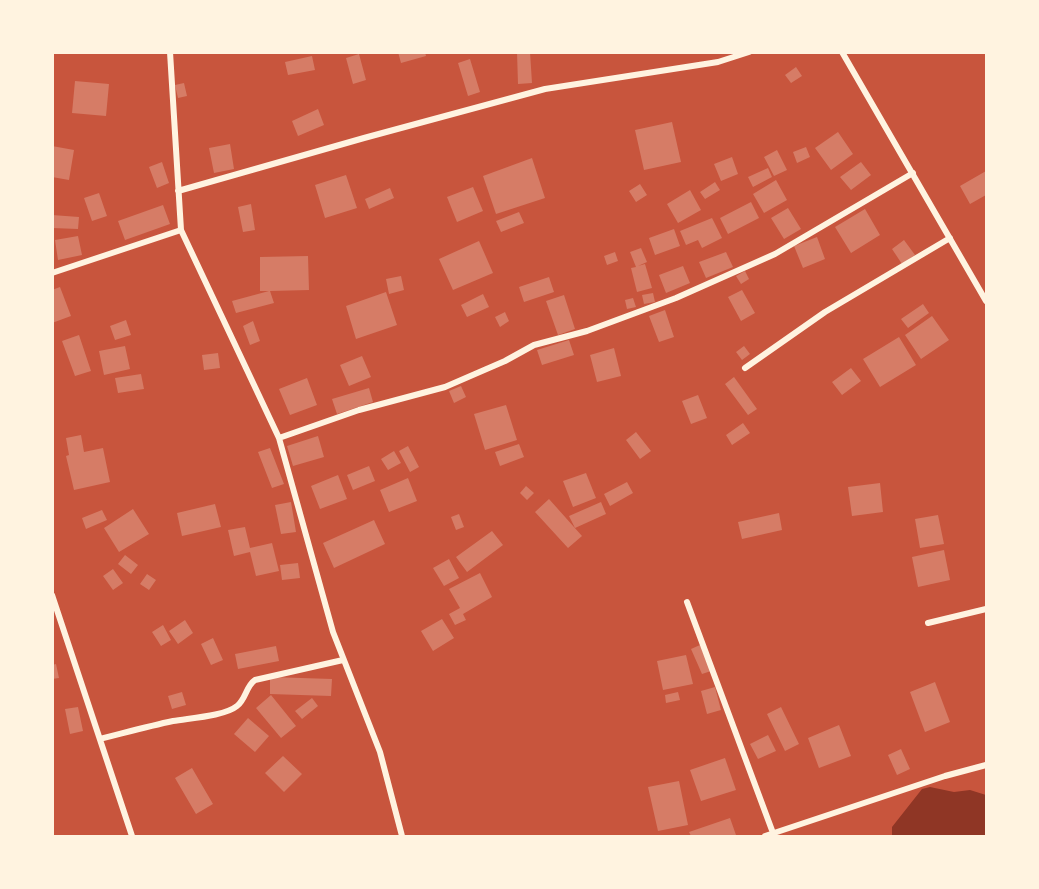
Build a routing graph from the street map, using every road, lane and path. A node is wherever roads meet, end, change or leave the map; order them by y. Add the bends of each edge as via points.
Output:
1 (170, 52) edge
2 (749, 52) edge
3 (842, 52) edge
4 (913, 173) junction
5 (178, 191) junction
6 (181, 230) junction
7 (950, 237) junction
8 (52, 273) edge
9 (987, 301) edge
10 (745, 368) dead end
11 (279, 438) junction
12 (52, 595) edge
13 (687, 602) dead end
14 (987, 609) edge
15 (928, 623) dead end
16 (344, 660) junction
17 (100, 739) junction
18 (987, 765) edge
19 (773, 833) junction
20 (132, 837) edge
21 (402, 837) edge
22 (765, 837) edge

1 - 5 street
2 - 5 street via 718,62 545,89
3 - 4 street
4 - 7 street
4 - 11 street via 775,254 676,298 587,331 534,345 445,387 359,410
5 - 6 street
6 - 8 street
6 - 11 street
7 - 9 street
7 - 10 street via 825,312
11 - 16 street
12 - 17 street
13 - 19 street
14 - 15 street
16 - 17 street via 255,680 236,708
16 - 21 street via 380,752
17 - 20 street
18 - 19 street
19 - 22 street

